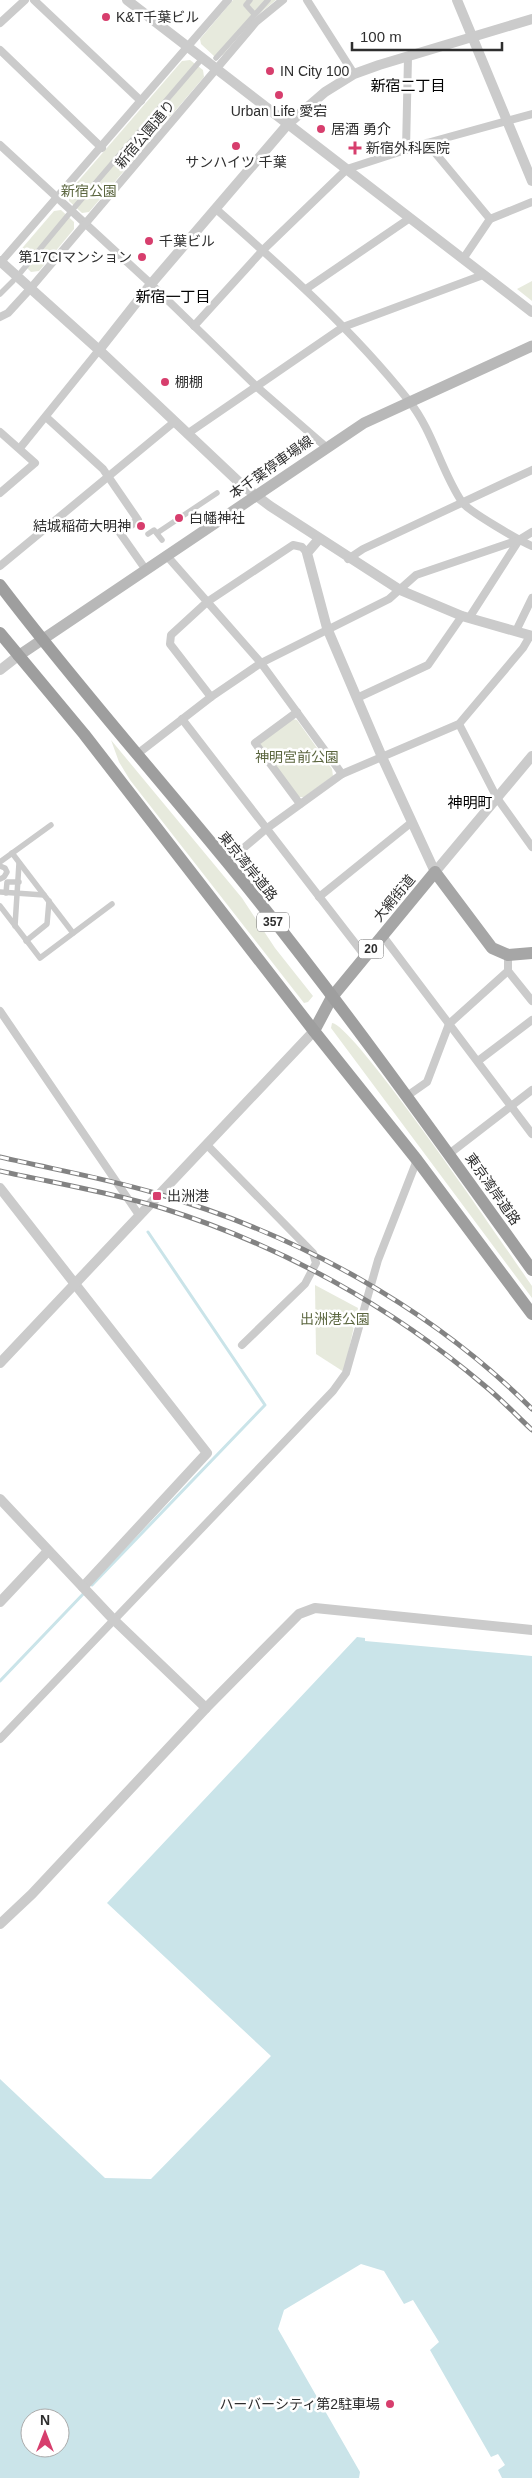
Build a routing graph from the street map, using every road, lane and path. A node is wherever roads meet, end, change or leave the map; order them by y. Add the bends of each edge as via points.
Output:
1 (25, 0) edge
2 (34, 0) edge
3 (127, 0) edge
4 (240, 0) edge
5 (267, 0) edge
6 (283, 0) edge
7 (307, 0) edge
8 (457, 0) edge
9 (224, 1) edge
10 (248, 2) edge
11 (254, 14) junction
12 (532, 19) edge
13 (0, 23) edge
14 (472, 36) junction
15 (188, 47) junction
16 (0, 50) edge
17 (408, 57) junction
18 (216, 58) dead end
19 (200, 61) dead end
20 (217, 69) junction
21 (354, 74) junction
22 (141, 101) junction
23 (532, 114) edge
24 (507, 122) junction
25 (288, 124) junction
26 (427, 144) junction
27 (0, 145) edge
28 (102, 148) junction
29 (406, 150) junction
30 (346, 169) junction
31 (532, 181) edge
32 (58, 199) junction
33 (532, 202) edge
34 (74, 208) dead end
35 (216, 209) junction
36 (69, 214) dead end
37 (410, 218) junction
38 (490, 219) junction
39 (85, 224) junction
40 (263, 250) junction
41 (463, 259) junction
42 (0, 262) edge
43 (21, 272) dead end
44 (484, 275) junction
45 (13, 280) dead end
46 (151, 284) junction
47 (30, 289) junction
48 (306, 289) junction
49 (0, 294) edge
50 (532, 312) edge
51 (0, 317) edge
52 (194, 326) junction
53 (343, 327) junction
54 (532, 346) edge
55 (99, 350) junction
56 (257, 387) junction
57 (410, 401) junction
58 (46, 417) junction
59 (173, 423) junction
60 (0, 432) edge
61 (186, 434) junction
62 (326, 447) junction
63 (20, 448) junction
64 (532, 470) edge
65 (108, 477) junction
66 (0, 493) edge
67 (217, 493) dead end
68 (256, 496) junction
69 (463, 503) junction
70 (532, 532) edge
71 (157, 533) junction
72 (148, 534) dead end
73 (319, 539) junction
74 (162, 540) dead end
75 (519, 540) junction
76 (532, 546) edge
77 (307, 552) junction
78 (167, 556) junction
79 (348, 559) junction
80 (0, 566) edge
81 (146, 570) junction
82 (0, 585) edge
83 (400, 590) junction
84 (532, 598) edge
85 (207, 602) junction
86 (466, 617) junction
87 (327, 628) junction
88 (516, 632) junction
89 (0, 633) edge
90 (531, 636) edge
91 (42, 641) junction
92 (18, 656) junction
93 (261, 663) junction
94 (0, 670) edge
95 (211, 697) junction
96 (357, 698) junction
97 (297, 712) junction
98 (182, 719) junction
99 (459, 724) junction
100 (136, 755) junction
101 (532, 756) edge
102 (382, 757) junction
103 (342, 774) junction
104 (497, 798) junction
105 (300, 804) junction
106 (412, 822) junction
107 (51, 824) dead end
108 (266, 829) junction
109 (532, 847) edge
110 (12, 853) junction
111 (0, 862) edge
112 (20, 862) junction
113 (227, 862) junction
114 (0, 866) edge
115 (435, 872) junction
116 (4, 879) edge
117 (18, 882) junction
118 (3, 892) edge
119 (44, 895) junction
120 (319, 897) junction
121 (49, 901) junction
122 (112, 904) dead end
123 (0, 906) edge
124 (15, 926) junction
125 (73, 933) junction
126 (382, 935) junction
127 (26, 940) junction
128 (532, 953) edge
129 (365, 956) junction
130 (508, 956) junction
131 (508, 971) junction
132 (332, 997) junction
133 (532, 1001) edge
134 (0, 1011) edge
135 (532, 1020) edge
136 (449, 1024) junction
137 (314, 1031) junction
138 (478, 1061) junction
139 (532, 1090) edge
140 (408, 1096) junction
141 (511, 1106) junction
142 (532, 1134) edge
143 (207, 1145) junction
144 (449, 1154) junction
145 (417, 1160) junction
146 (0, 1189) edge
147 (139, 1215) junction
148 (530, 1265) edge
149 (74, 1284) junction
150 (532, 1314) edge
151 (242, 1345) dead end
152 (0, 1363) edge
153 (0, 1499) edge
154 (48, 1551) junction
155 (83, 1587) junction
156 (0, 1602) edge
157 (113, 1619) junction
158 (532, 1630) edge
159 (206, 1708) junction
160 (0, 1739) edge
161 (0, 1924) edge

1 - 13 street
2 - 22 street
3 - 15 street
4 - 10 street
5 - 11 street
6 - 20 street, 新宿公園通り via 256,22
7 - 21 street
8 - 14 street
9 - 15 street, 新宿公園通り
10 - 11 street
11 - 18 street
12 - 14 street
14 - 17 street
14 - 24 street
15 - 20 street
15 - 22 street, 新宿公園通り
16 - 28 street
17 - 21 street
17 - 29 street
19 - 34 street
20 - 25 street
20 - 39 street, 新宿公園通り
21 - 25 street via 325,92
22 - 28 street, 新宿公園通り
23 - 24 street
24 - 26 street
24 - 31 street
25 - 30 street
25 - 35 street
26 - 29 street
26 - 38 street
27 - 32 street
28 - 32 street, 新宿公園通り
29 - 30 street
30 - 37 street
30 - 40 street
32 - 39 street
32 - 42 street, 新宿公園通り
33 - 38 street
35 - 40 street
35 - 46 street
36 - 43 street
37 - 41 street
37 - 48 street
38 - 41 street
39 - 46 street
39 - 47 street, 新宿公園通り
40 - 48 street
40 - 52 street
41 - 44 street
42 - 47 street
44 - 50 street
44 - 53 street
45 - 49 street
46 - 52 street
46 - 55 street
47 - 51 street, 新宿公園通り via 8,313
47 - 55 street
48 - 53 street
52 - 56 street
53 - 56 street
53 - 57 street
54 - 57 main road, 本千葉停車場線
55 - 58 street
55 - 59 street
56 - 61 street
56 - 62 street
57 - 62 main road, 本千葉停車場線 via 364,423
57 - 69 street
58 - 63 street
58 - 65 street
59 - 61 street
59 - 65 street
60 - 63 street
61 - 68 street
62 - 68 main road, 本千葉停車場線
63 - 66 street via 35,463
64 - 69 street
65 - 80 street
65 - 81 street via 138,520 120,533
67 - 71 street
68 - 73 street
68 - 78 main road, 本千葉停車場線
69 - 75 street
69 - 79 street
70 - 75 street
71 - 72 street via 154,530
71 - 74 street
73 - 77 street
73 - 79 street
75 - 76 street
75 - 83 street via 416,575
75 - 86 street
77 - 85 street via 293,545
77 - 87 street
78 - 81 main road, 本千葉停車場線
78 - 85 street
79 - 83 street
81 - 91 main road, 本千葉停車場線
82 - 91 highway, 東京湾岸道路 / 357
83 - 86 street
83 - 87 street via 389,599
84 - 88 street
85 - 93 street
85 - 95 street via 172,635 170,644
86 - 88 street
86 - 96 street via 428,665
87 - 93 street
87 - 96 street
88 - 90 street
89 - 92 highway, 357
90 - 99 street
91 - 92 main road, 本千葉停車場線
91 - 100 highway, 東京湾岸道路 / 357
92 - 94 street
92 - 137 highway, 357 via 84,734
93 - 95 street
93 - 97 street
95 - 98 street
96 - 102 street
97 - 103 street
97 - 105 street via 255,743
98 - 100 street
98 - 108 street
99 - 102 street
99 - 104 street
100 - 113 highway, 東京湾岸道路 / 357
101 - 104 street
102 - 103 street
102 - 106 street
103 - 105 street
104 - 109 street
104 - 115 street
105 - 108 street
106 - 115 street
106 - 120 street
107 - 110 street
108 - 113 street
108 - 120 street
110 - 111 street
110 - 112 street
112 - 117 street
112 - 119 street
113 - 132 highway, 東京湾岸道路 / 357
114 - 116 street via 6,870
115 - 126 main road, 大網街道 / 20
115 - 130 main road, 大網街道 via 492,948
116 - 117 street
116 - 118 street
117 - 124 street
118 - 119 street
119 - 121 street
120 - 129 street
121 - 125 street
121 - 127 street via 47,924
122 - 125 street
123 - 124 street
124 - 127 street
125 - 127 street via 40,958
126 - 129 main road, 大網街道 / 20
126 - 136 street
128 - 130 main road
129 - 132 main road, 大網街道 / 20
130 - 131 street
131 - 133 street
131 - 136 street
132 - 137 main road, 大網街道 / 20
132 - 140 highway, 東京湾岸道路 / 357
134 - 147 street
135 - 138 street
136 - 138 street
136 - 140 street via 427,1082
137 - 143 street
137 - 145 highway, 357
138 - 141 street
139 - 141 street
140 - 144 highway, 東京湾岸道路 / 357
141 - 142 street
141 - 144 street
143 - 147 street
143 - 151 street via 313,1253 316,1263 305,1284
144 - 148 highway, 東京湾岸道路 / 357
145 - 150 highway, 357
145 - 157 street via 378,1260 346,1373 333,1391
146 - 149 street
147 - 149 street
149 - 152 street
149 - 155 street via 207,1453
153 - 154 street
154 - 155 street
154 - 156 street
155 - 157 street
157 - 159 street
157 - 160 street
158 - 159 street via 306,1609
159 - 161 street

